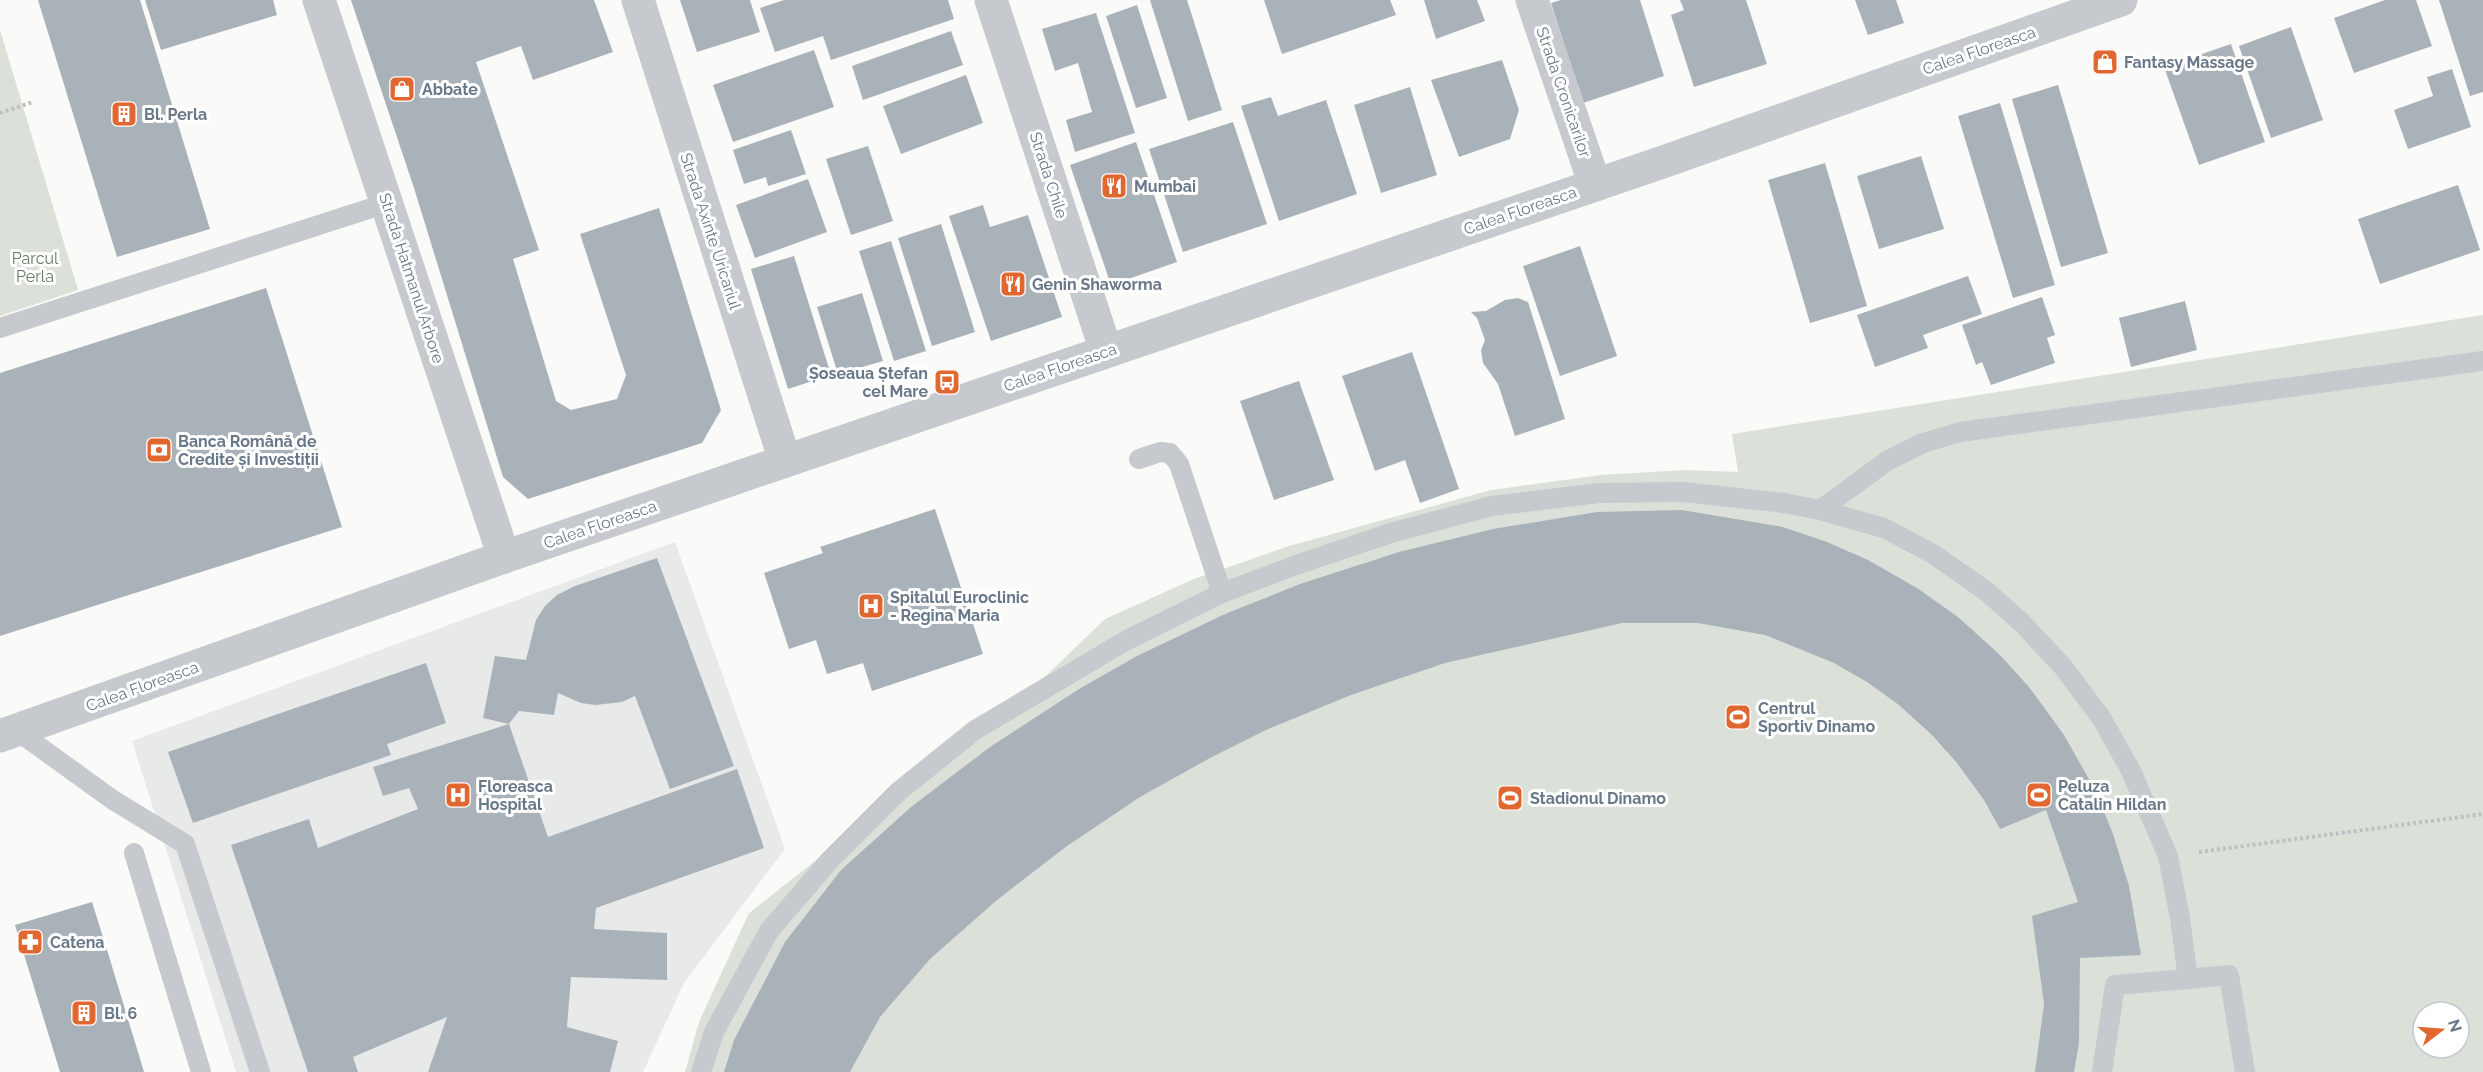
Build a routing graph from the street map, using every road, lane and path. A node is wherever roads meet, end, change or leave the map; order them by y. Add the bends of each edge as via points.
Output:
1 (319, 0) edge
2 (638, 0) edge
3 (1532, 0) edge
4 (2121, 0) edge
5 (1000, 3) edge
6 (33, 102) dead end
7 (0, 112) edge
8 (1595, 185) junction
9 (387, 203) junction
10 (0, 328) edge
11 (1106, 351) junction
12 (2483, 361) edge
13 (1139, 459) dead end
14 (784, 461) junction
15 (1820, 510) junction
16 (504, 557) junction
17 (1222, 593) junction
18 (8, 733) edge
19 (2483, 814) edge
20 (134, 854) dead end
21 (2168, 856) junction
22 (2188, 979) junction
23 (201, 1072) edge
24 (260, 1072) edge
25 (701, 1072) edge
26 (2102, 1072) edge
27 (2245, 1072) edge

1 - 9 street, Strada Hatmanul Arbore
2 - 14 street, Strada Axinte Uricariul
3 - 8 street, Strada Cronicarilor
4 - 8 street, Calea Floreasca
5 - 11 street, Strada Chile
6 - 7 path
8 - 11 street, Calea Floreasca
9 - 10 lane
9 - 16 street, Strada Hatmanul Arbore
11 - 14 street, Calea Floreasca
12 - 15 lane via 1960,432 1923,443 1887,461
13 - 17 lane via 1170,453 1179,464
14 - 16 street, Calea Floreasca
15 - 17 lane via 1683,492 1599,493 1492,506 1394,532
15 - 21 lane via 1884,528 1933,554 1986,591 2022,623 2064,668 2102,719 2132,771
16 - 18 street, Calea Floreasca
17 - 25 lane via 1127,640 975,730 898,792 829,861 769,931 714,1032
18 - 24 lane via 185,844
19 - 21 path
20 - 23 lane
21 - 22 lane
22 - 26 lane via 2115,985
22 - 27 lane via 2229,975

